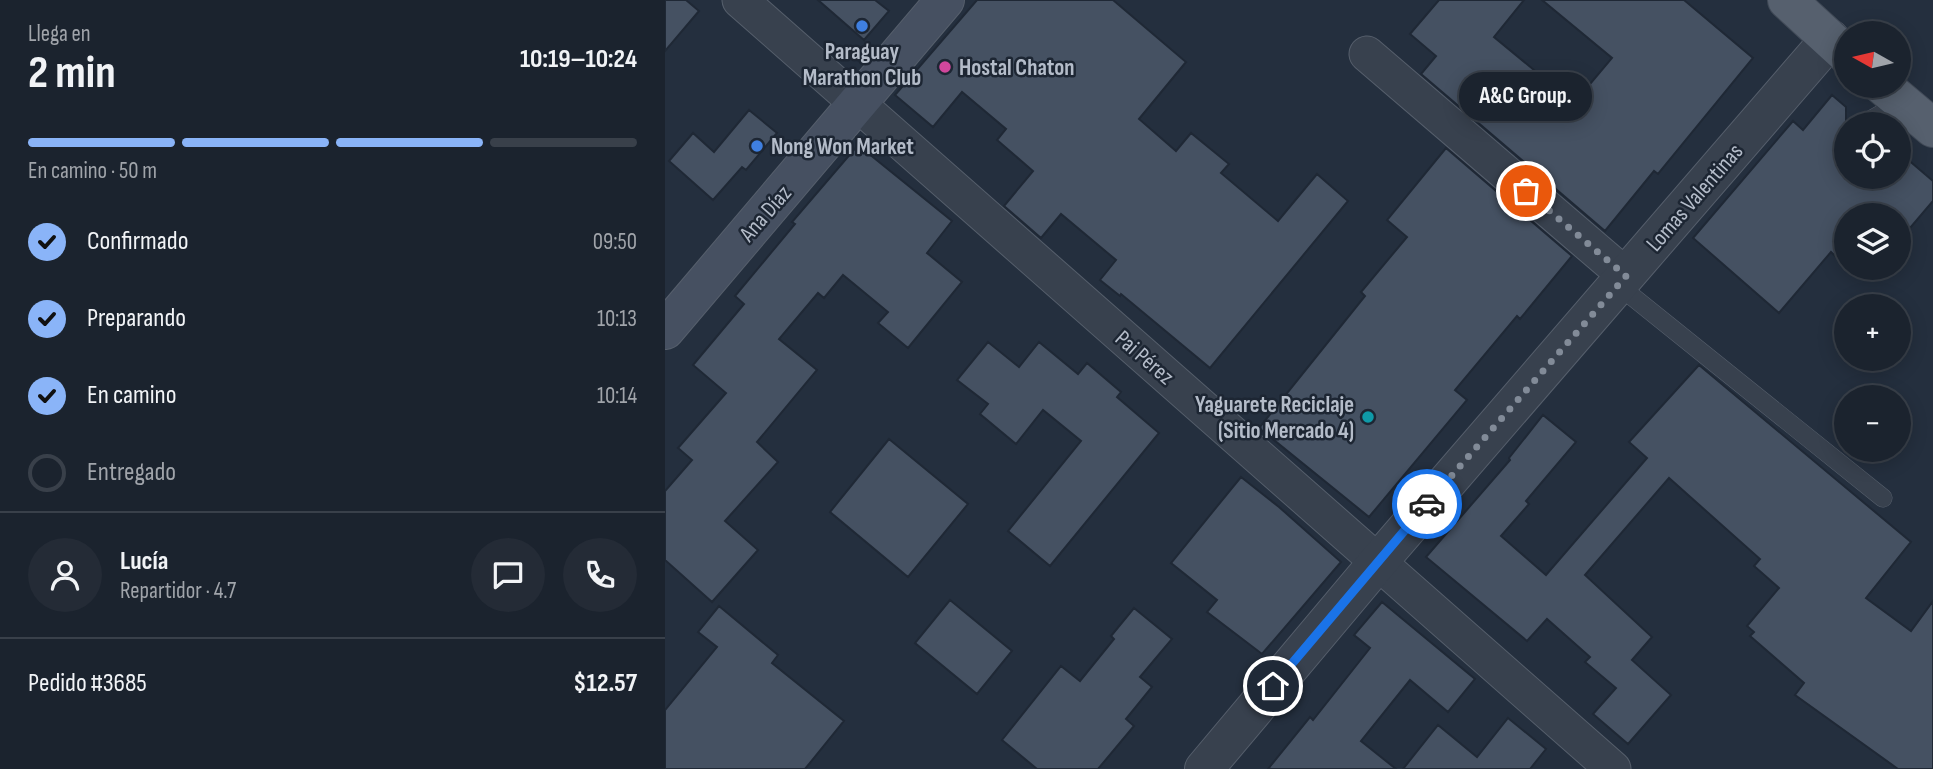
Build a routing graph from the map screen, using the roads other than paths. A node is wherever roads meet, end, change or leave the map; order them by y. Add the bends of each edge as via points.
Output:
1 (740, 0) edge
2 (945, 0) edge
3 (1787, 0) edge
4 (1834, 43) edge
5 (1834, 51) edge
6 (1367, 54) dead end
7 (1889, 98) edge
8 (1898, 98) edge
9 (858, 104) junction
10 (1876, 112) edge
11 (1933, 128) edge
12 (1622, 281) junction
13 (665, 330) edge
14 (1883, 498) dead end
15 (1378, 562) junction
16 (1204, 769) edge
17 (1613, 769) edge

1 - 9 street, Pai Pérez
2 - 9 main road, Ana Díaz
3 - 4 main road
5 - 12 street, Lomas Valentinas
6 - 12 street
7 - 10 lane
8 - 11 main road
9 - 13 main road, Ana Díaz
9 - 15 street, Pai Pérez
12 - 14 lane
12 - 15 street, Lomas Valentinas
15 - 16 street, Lomas Valentinas
15 - 17 street, Pai Pérez

